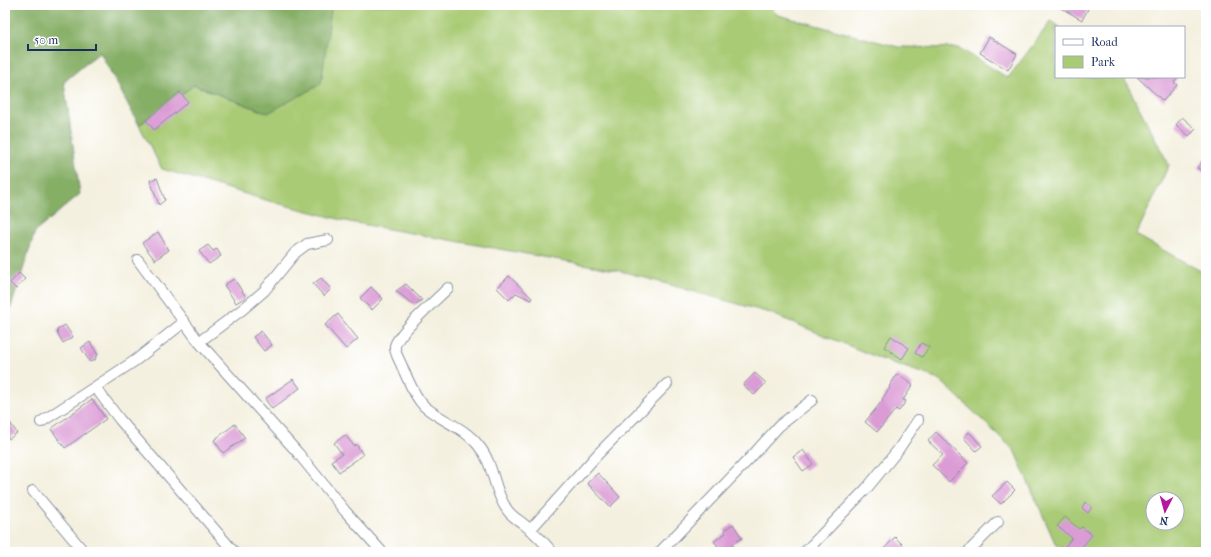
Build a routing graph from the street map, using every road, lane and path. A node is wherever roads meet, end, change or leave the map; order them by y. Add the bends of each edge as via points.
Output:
1 (328, 240) dead end
2 (138, 260) dead end
3 (448, 288) dead end
4 (184, 322) junction
5 (199, 342) junction
6 (667, 384) dead end
7 (95, 387) junction
8 (812, 400) dead end
9 (918, 420) dead end
10 (41, 422) dead end
11 (33, 491) dead end
12 (998, 522) dead end
13 (530, 530) junction
14 (84, 552) edge
15 (234, 552) edge
16 (382, 552) edge
17 (552, 552) edge
18 (660, 552) edge
19 (804, 552) edge
20 (968, 552) edge

1 - 5 street via 307,244 295,253 264,291
2 - 4 street
3 - 13 street via 409,326 396,342 396,351 415,394 423,405 466,433 478,444 487,458 497,492 506,509
4 - 5 street
4 - 7 street via 136,360
5 - 16 street
6 - 13 street via 598,454
7 - 10 street
7 - 15 street via 120,420
8 - 18 street via 779,426
9 - 19 street via 867,488
11 - 14 street
12 - 20 street
13 - 17 street

